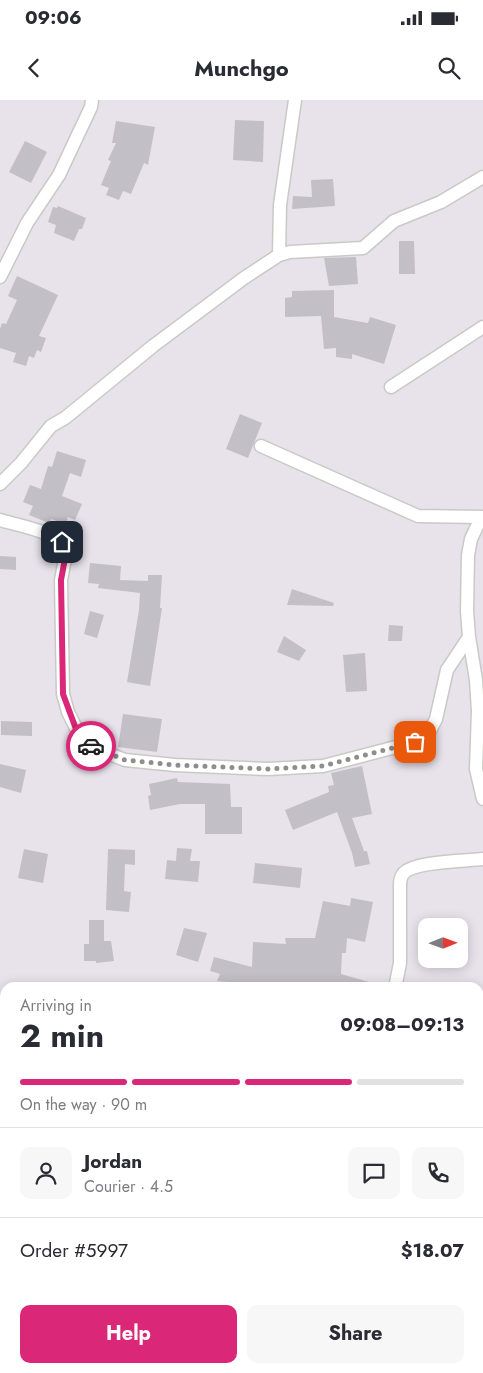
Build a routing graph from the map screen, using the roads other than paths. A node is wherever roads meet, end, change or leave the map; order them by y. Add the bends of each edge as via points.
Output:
1 (92, 100) edge
2 (295, 100) edge
3 (483, 177) edge
4 (279, 255) junction
5 (0, 277) edge
6 (483, 327) edge
7 (391, 387) dead end
8 (262, 446) dead end
9 (0, 484) edge
10 (482, 518) edge
11 (0, 520) edge
12 (469, 637) junction
13 (483, 799) edge
14 (483, 859) edge
15 (396, 982) edge

1 - 5 street via 59,175 27,223
2 - 4 street via 280,205
3 - 4 street via 441,202 394,222 363,248
4 - 9 street via 153,346 51,426
6 - 7 street
8 - 10 street via 418,516
10 - 12 street via 471,538 468,554
11 - 12 street via 52,536 67,548 61,580 63,694 82,740 125,760 175,765 301,768 323,766 415,742 430,731 436,719 447,670
12 - 13 street via 476,680 476,769
14 - 15 street via 427,864 412,867 402,874 400,963

